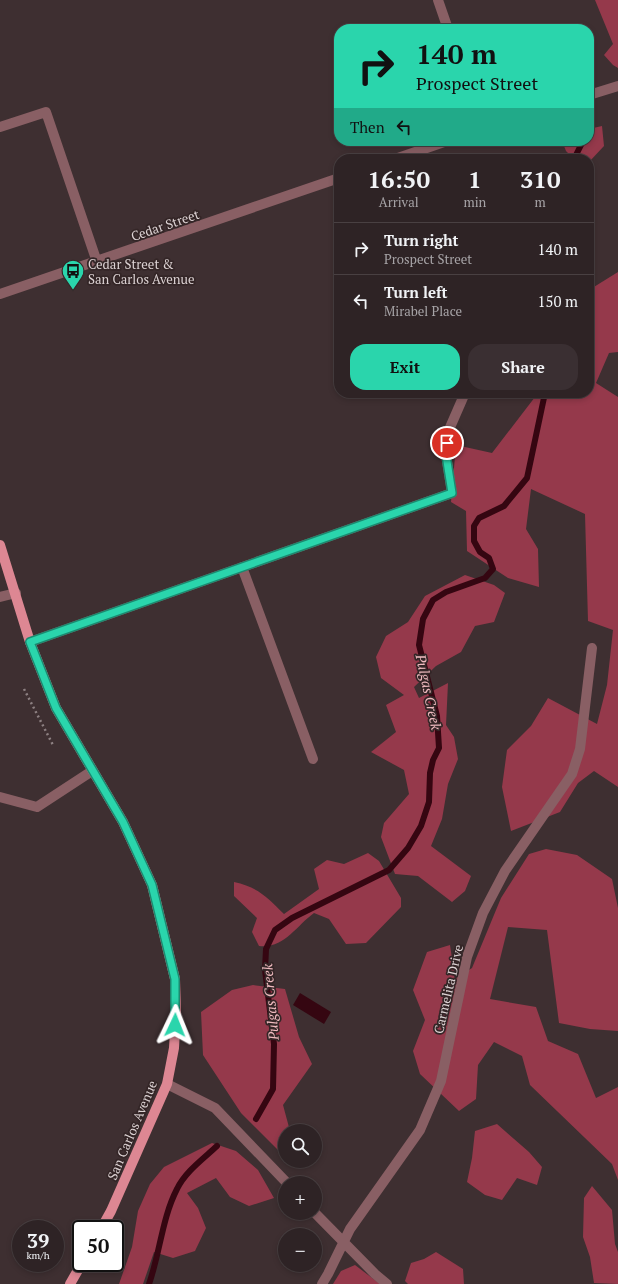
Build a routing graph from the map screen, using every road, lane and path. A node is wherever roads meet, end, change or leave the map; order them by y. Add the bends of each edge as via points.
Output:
1 (438, 0) edge
2 (446, 24) edge
3 (618, 86) edge
4 (594, 93) edge
5 (0, 127) edge
6 (433, 146) edge
7 (409, 154) edge
8 (334, 180) edge
9 (97, 262) junction
10 (0, 294) edge
11 (463, 398) edge
12 (0, 546) edge
13 (242, 567) junction
14 (16, 592) junction
15 (0, 597) edge
16 (30, 642) junction
17 (592, 648) dead end
18 (24, 689) dead end
19 (53, 745) dead end
20 (313, 759) dead end
21 (92, 771) junction
22 (0, 797) edge
23 (167, 1084) junction
24 (280, 1176) edge
25 (106, 1220) edge
26 (322, 1220) edge
27 (343, 1242) junction
28 (77, 1272) edge
29 (70, 1284) edge
30 (322, 1284) edge
31 (387, 1284) edge

1 - 2 street
3 - 4 street
5 - 9 street via 46,112
6 - 7 street
8 - 9 street, Cedar Street
9 - 10 street, Cedar Street
11 - 13 street via 448,432 446,455 452,493
12 - 14 main road, San Carlos Avenue
13 - 16 street
13 - 20 street
14 - 15 street
14 - 16 main road, San Carlos Avenue
16 - 21 main road, San Carlos Avenue via 56,708
17 - 27 street, Carmelita Drive via 580,749 572,774 505,871 483,913 466,957 441,1082 420,1130
18 - 19 path
21 - 22 street via 37,807
21 - 23 main road, San Carlos Avenue via 123,822 152,885 166,941 175,979 176,1014 174,1048
23 - 24 street via 215,1108
23 - 25 main road, San Carlos Avenue
26 - 27 street
27 - 30 street, Carmelita Drive
27 - 31 street
28 - 29 main road

